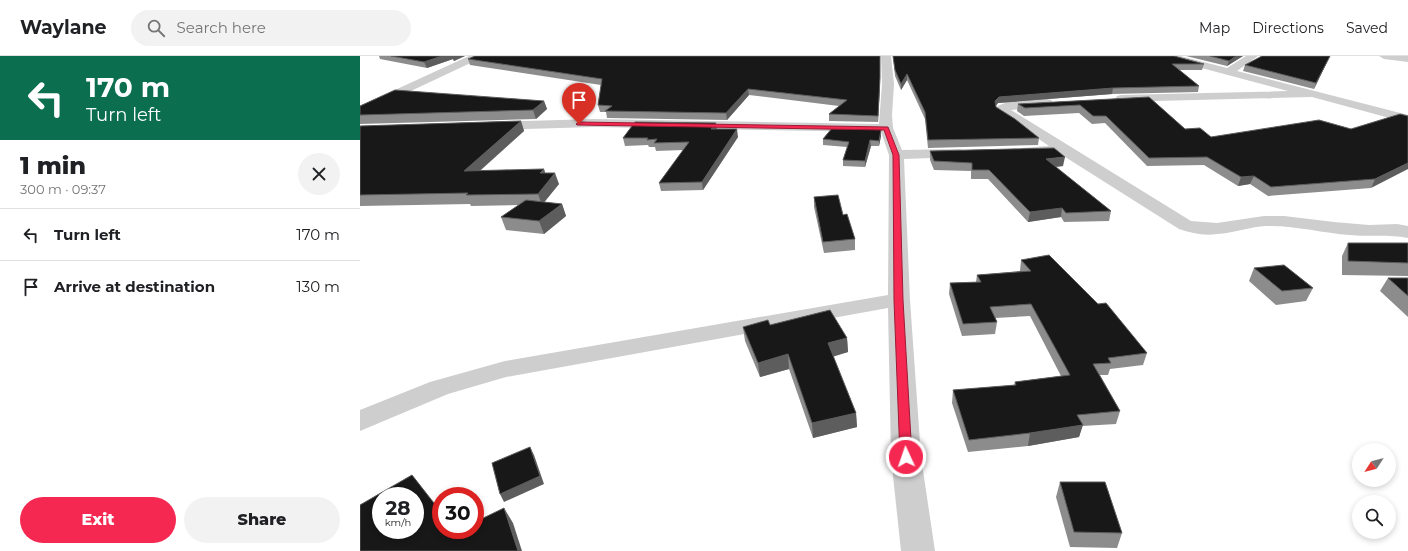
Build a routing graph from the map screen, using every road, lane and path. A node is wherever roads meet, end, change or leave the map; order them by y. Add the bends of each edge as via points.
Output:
1 (476, 56) edge
2 (886, 56) edge
3 (1168, 56) edge
4 (1253, 56) edge
5 (1384, 56) edge
6 (1408, 59) edge
7 (1228, 72) junction
8 (1311, 94) junction
9 (1112, 100) edge
10 (1058, 103) edge
11 (360, 111) edge
12 (1408, 119) edge
13 (478, 126) edge
14 (886, 128) junction
15 (1065, 150) junction
16 (1011, 151) edge
17 (972, 153) edge
18 (896, 155) junction
19 (1408, 232) edge
20 (899, 300) junction
21 (360, 420) edge
22 (918, 551) edge

1 - 11 street
2 - 14 street
3 - 7 street
4 - 7 street
5 - 6 street
7 - 8 street
8 - 9 street
8 - 12 street
10 - 15 street via 1007,106 1001,109
13 - 14 street via 594,123
14 - 18 street
15 - 16 street
15 - 19 street via 1172,218 1195,228 1216,229 1264,221 1284,221 1334,228
17 - 18 street
18 - 20 street
20 - 21 street via 505,369 439,388
20 - 22 street via 906,457

